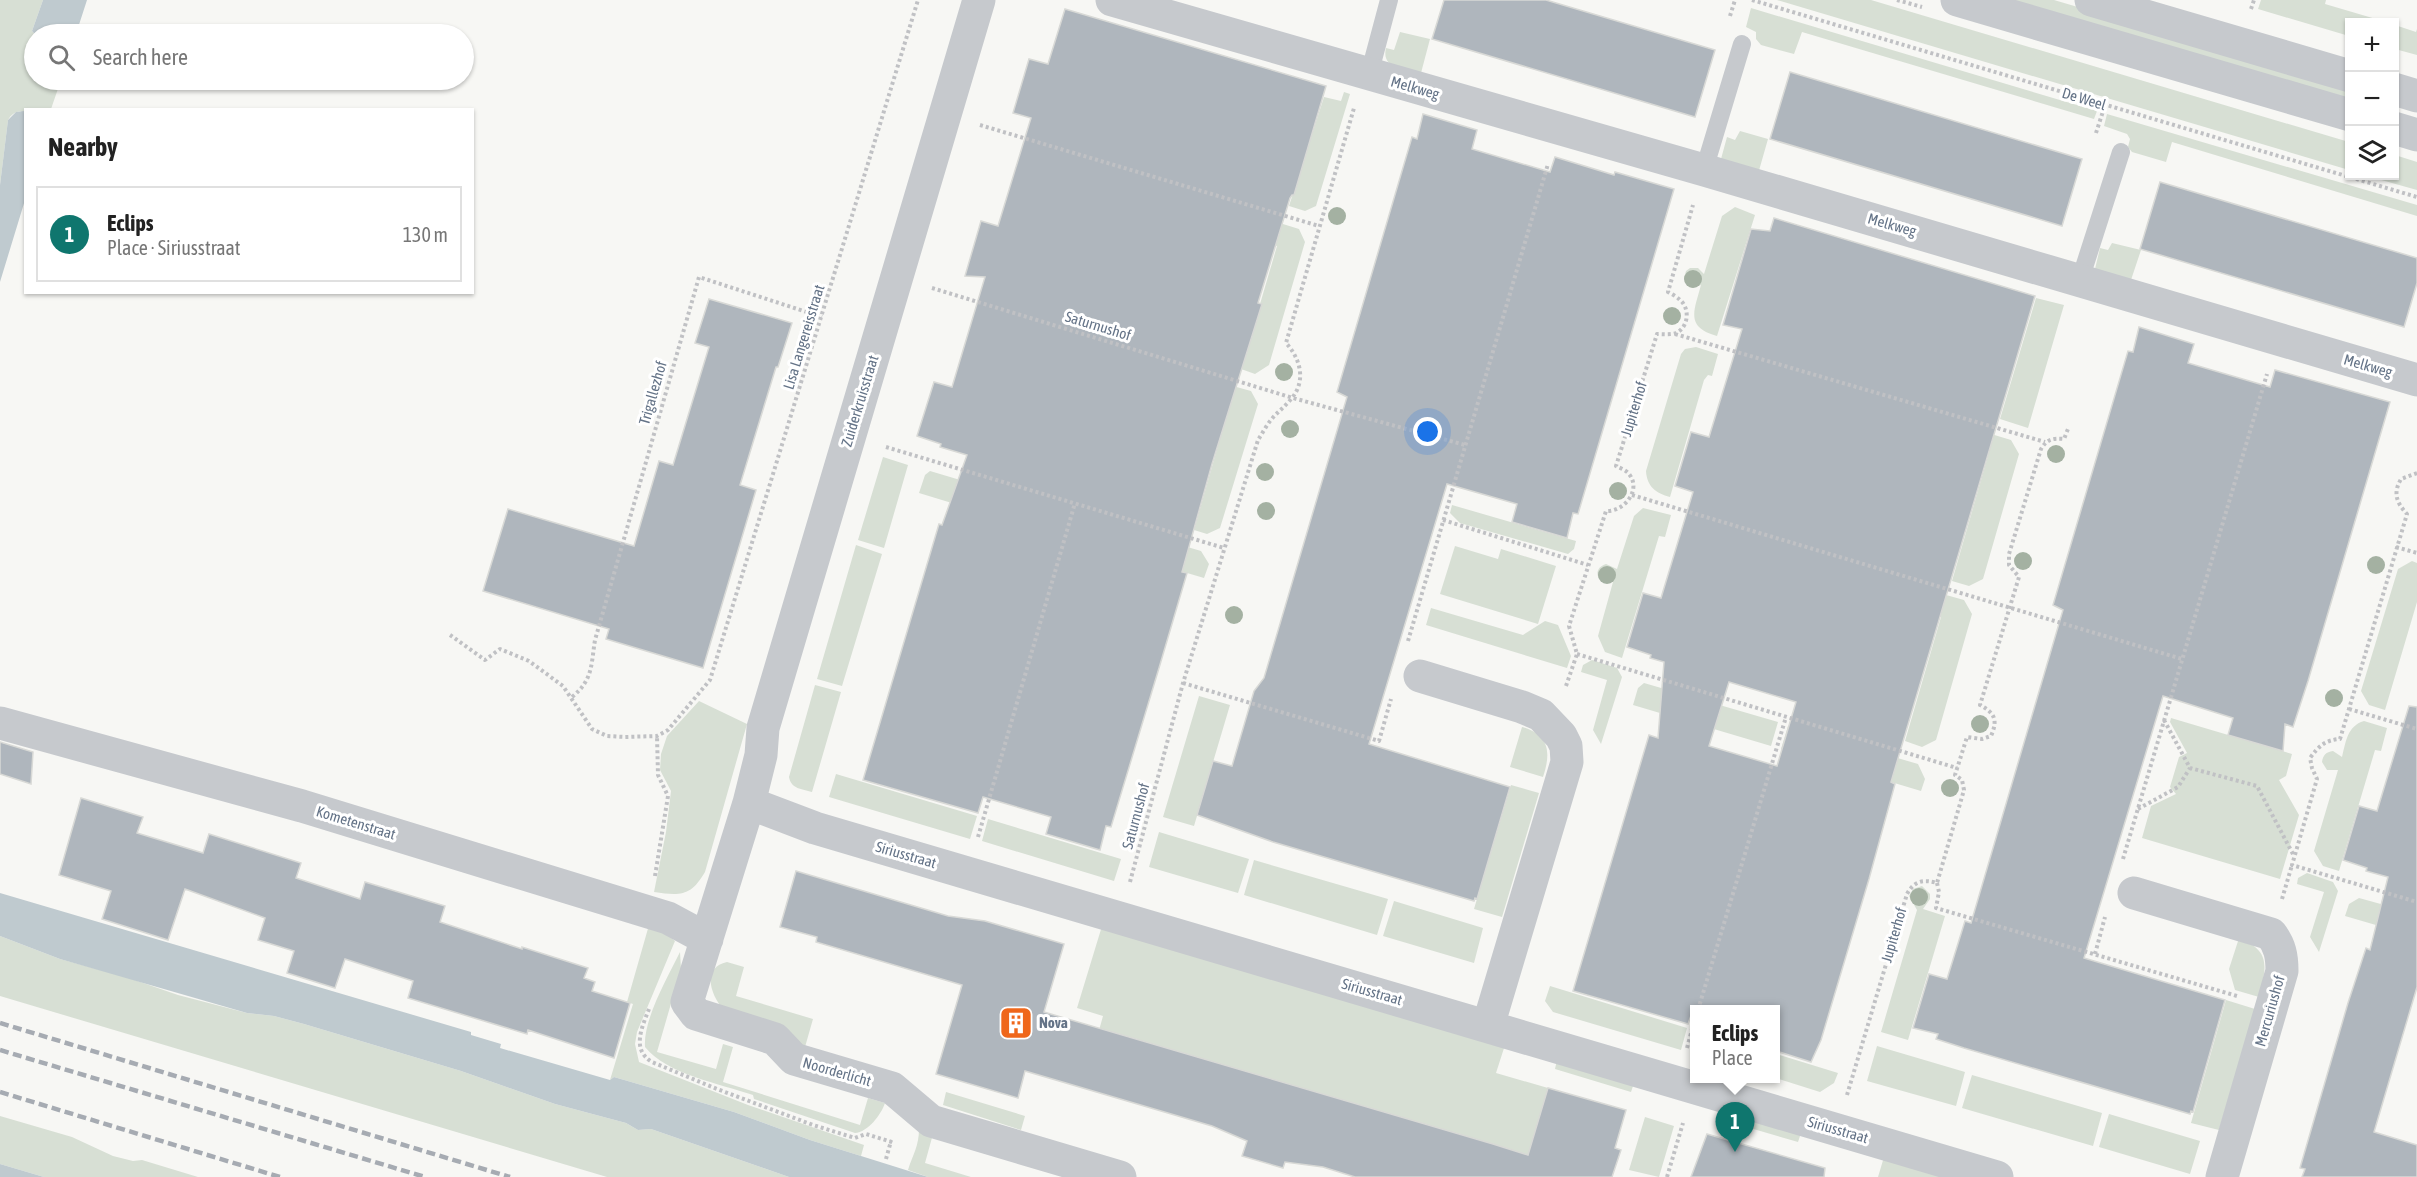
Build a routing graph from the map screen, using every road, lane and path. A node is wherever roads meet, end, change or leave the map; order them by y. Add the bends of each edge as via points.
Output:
1 (918, 0) edge
2 (979, 0) edge
3 (1112, 0) edge
4 (1389, 0) edge
5 (1752, 0) edge
6 (1957, 0) edge
7 (2091, 0) edge
8 (1742, 44) dead end
9 (1369, 75) junction
10 (2345, 75) edge
11 (2399, 91) edge
12 (2417, 96) edge
13 (945, 114) junction
14 (2345, 114) edge
15 (1559, 129) junction
16 (2399, 130) edge
17 (2417, 135) edge
18 (2121, 152) dead end
19 (1704, 170) junction
20 (2417, 197) edge
21 (1319, 226) junction
22 (897, 278) junction
23 (2080, 280) junction
24 (822, 316) junction
25 (1675, 334) junction
26 (2277, 339) junction
27 (2416, 376) edge
28 (1293, 398) junction
29 (2067, 429) dead end
30 (849, 436) junction
31 (2045, 442) junction
32 (1465, 446) junction
33 (2417, 473) edge
34 (1632, 495) junction
35 (1075, 503) junction
36 (1443, 520) junction
37 (2396, 547) junction
38 (1224, 548) junction
39 (2417, 554) edge
40 (1588, 565) junction
41 (2010, 609) junction
42 (450, 635) dead end
43 (1577, 654) junction
44 (2182, 659) junction
45 (1410, 673) junction
46 (1183, 683) junction
47 (572, 698) junction
48 (2349, 709) junction
49 (1786, 717) junction
50 (2164, 719) junction
51 (0, 723) edge
52 (1554, 728) junction
53 (2417, 729) edge
54 (657, 735) junction
55 (1958, 768) junction
56 (2190, 768) junction
57 (749, 804) junction
58 (2138, 809) junction
59 (975, 847) dead end
60 (2294, 856) junction
61 (1937, 883) junction
62 (2124, 890) junction
63 (2417, 902) edge
64 (648, 912) junction
65 (1120, 918) junction
66 (707, 939) junction
67 (2095, 954) junction
68 (653, 1000) dead end
69 (1700, 1005) edge
70 (2272, 1006) junction
71 (1488, 1026) junction
72 (1694, 1088) junction
73 (921, 1112) junction
74 (1837, 1130) junction
75 (891, 1141) junction
76 (886, 1159) dead end
77 (1120, 1177) edge
78 (1667, 1177) edge
79 (1997, 1177) edge
80 (2222, 1177) edge

1 - 24 path, Lisa Langereisstraat
2 - 13 street, Zuiderkruisstraat
3 - 9 street, Melkweg
4 - 9 lane
5 - 20 path, De Weel
6 - 14 street
7 - 10 street
8 - 19 lane
9 - 15 street, Melkweg
9 - 21 path via 1358,95
11 - 12 street
13 - 21 path
13 - 22 street, Zuiderkruisstraat
15 - 19 street, Melkweg
15 - 32 path
16 - 17 street
18 - 23 lane
19 - 23 street, Melkweg
19 - 25 path via 1668,292 1687,309 1686,320
21 - 28 path via 1286,343 1300,367
22 - 28 path, Saturnushof
22 - 30 street, Zuiderkruisstraat
23 - 26 street, Melkweg
24 - 47 path, Trigallezhof via 699,278 595,640 589,676 584,688
24 - 54 path, Lisa Langereisstraat via 710,680 668,730
25 - 31 path
25 - 34 path, Jupiterhof via 1657,334 1616,466 1628,472 1634,483
26 - 27 street, Melkweg
26 - 44 path
28 - 32 path, Saturnushof
28 - 38 path, Saturnushof via 1258,440
29 - 31 path via 2064,439
30 - 35 path
30 - 57 street, Zuiderkruisstraat via 763,728
31 - 41 path via 2008,554 2009,565 2019,577
32 - 36 path
33 - 37 path via 2401,478 2396,487 2399,506 2407,514
34 - 40 path via 1624,506 1614,512 1606,511
34 - 41 path
35 - 38 path
35 - 59 path
36 - 40 path
36 - 45 path
37 - 39 path
37 - 48 path
38 - 46 path, Saturnushof
40 - 43 path via 1569,626
41 - 44 path
41 - 55 path via 1980,705 1994,717 1995,726 1990,736 1967,737
42 - 47 path via 485,660 500,649 529,661 563,686
43 - 49 path
43 - 52 path
44 - 50 path
45 - 46 path via 1379,741
45 - 52 street via 1522,707 1541,715
46 - 65 path, Saturnushof
47 - 54 path via 592,729 607,736
48 - 53 path
48 - 60 path via 2340,739 2319,746 2310,758 2317,779
49 - 55 path
49 - 69 path
50 - 56 path
50 - 58 path
51 - 64 street, Kometenstraat via 302,806
52 - 71 street via 1566,746 1567,762
54 - 64 path via 658,775 668,796
55 - 61 path via 1955,774 1962,780 1964,790
56 - 58 path via 2178,787
56 - 60 path via 2257,786
57 - 65 street, Siriusstraat via 815,828
57 - 66 street, Noorderlicht
58 - 62 path
60 - 63 path via 2292,865
61 - 67 path via 1936,908
61 - 74 path, Jupiterhof via 1919,881 1906,894
62 - 67 path
62 - 70 street, Mercuriushof via 2271,934 2282,957
64 - 66 street, Kometenstraat
65 - 71 street, Siriusstraat
66 - 73 street, Noorderlicht via 687,1002 696,1014 775,1039 794,1059 892,1088
67 - 70 path
68 - 75 path via 640,1040 639,1050 646,1059 813,1125 855,1138 866,1134
70 - 80 street, Mercuriushof
71 - 72 street, Siriusstraat
72 - 74 street, Siriusstraat
72 - 78 path
73 - 75 path via 913,1146
73 - 77 street, Noorderlicht via 931,1121
74 - 79 street, Siriusstraat
75 - 76 path

